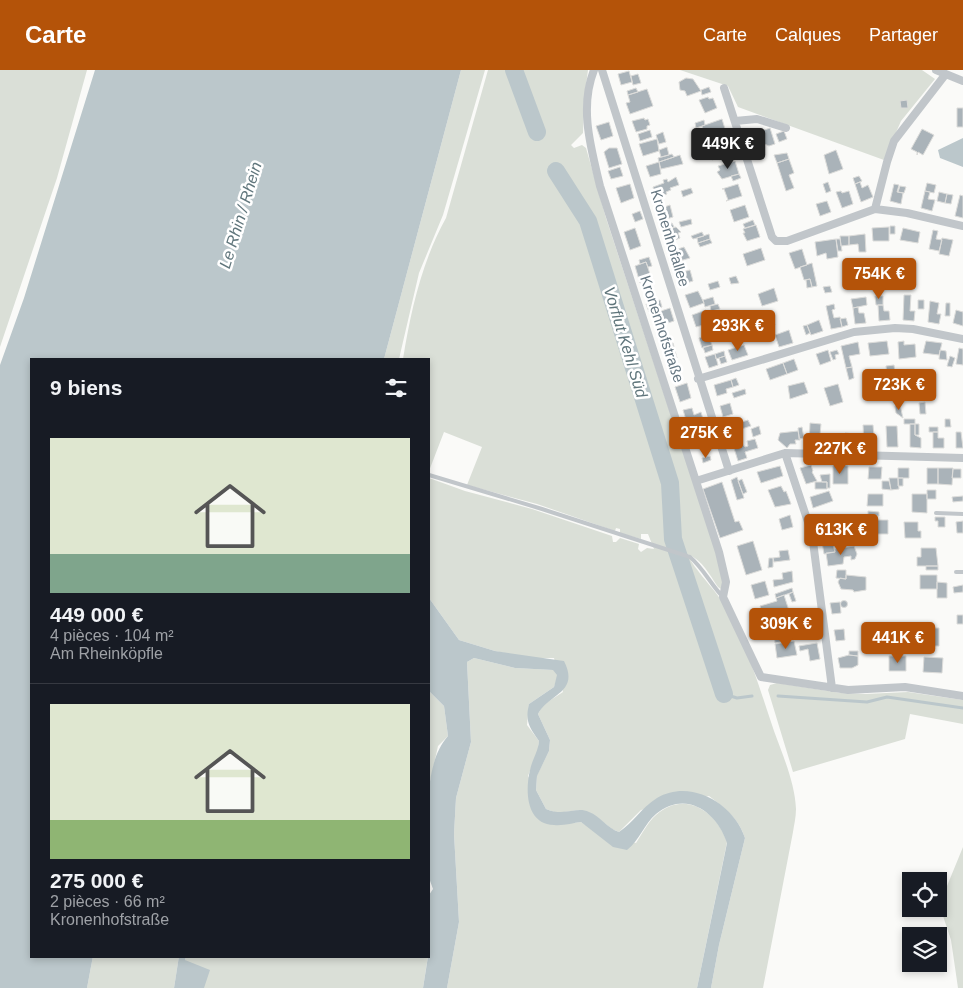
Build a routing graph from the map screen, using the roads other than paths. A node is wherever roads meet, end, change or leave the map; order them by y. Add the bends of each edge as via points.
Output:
1 (594, 70) edge
2 (602, 70) edge
3 (936, 70) edge
4 (945, 75) junction
5 (963, 80) edge
6 (724, 88) dead end
7 (735, 121) junction
8 (786, 128) dead end
9 (875, 209) junction
10 (963, 226) edge
11 (963, 339) edge
12 (698, 379) junction
13 (785, 453) junction
14 (963, 458) edge
15 (729, 471) junction
16 (430, 475) edge
17 (696, 481) junction
18 (936, 513) dead end
19 (963, 514) edge
20 (956, 572) dead end
21 (963, 572) edge
22 (723, 597) junction
23 (832, 688) junction
24 (963, 696) edge

1 - 17 street, Kronenhofstraße via 588,97 588,139 600,186
2 - 12 street, Kronenhofallee
3 - 4 street
4 - 5 street
4 - 9 street via 894,141
6 - 7 street
7 - 8 street via 757,119
7 - 9 street via 776,241 787,241
9 - 10 street
11 - 12 street via 904,328 854,332
12 - 15 street, Kronenhofallee
13 - 14 street
13 - 15 street
13 - 23 street via 812,534
15 - 17 street
16 - 22 lane via 684,555 700,565
17 - 22 street, Kronenhofstraße via 726,582
18 - 19 lane
20 - 21 lane
22 - 23 street, Kronenhofstraße via 761,677
23 - 24 street via 862,691 919,688

